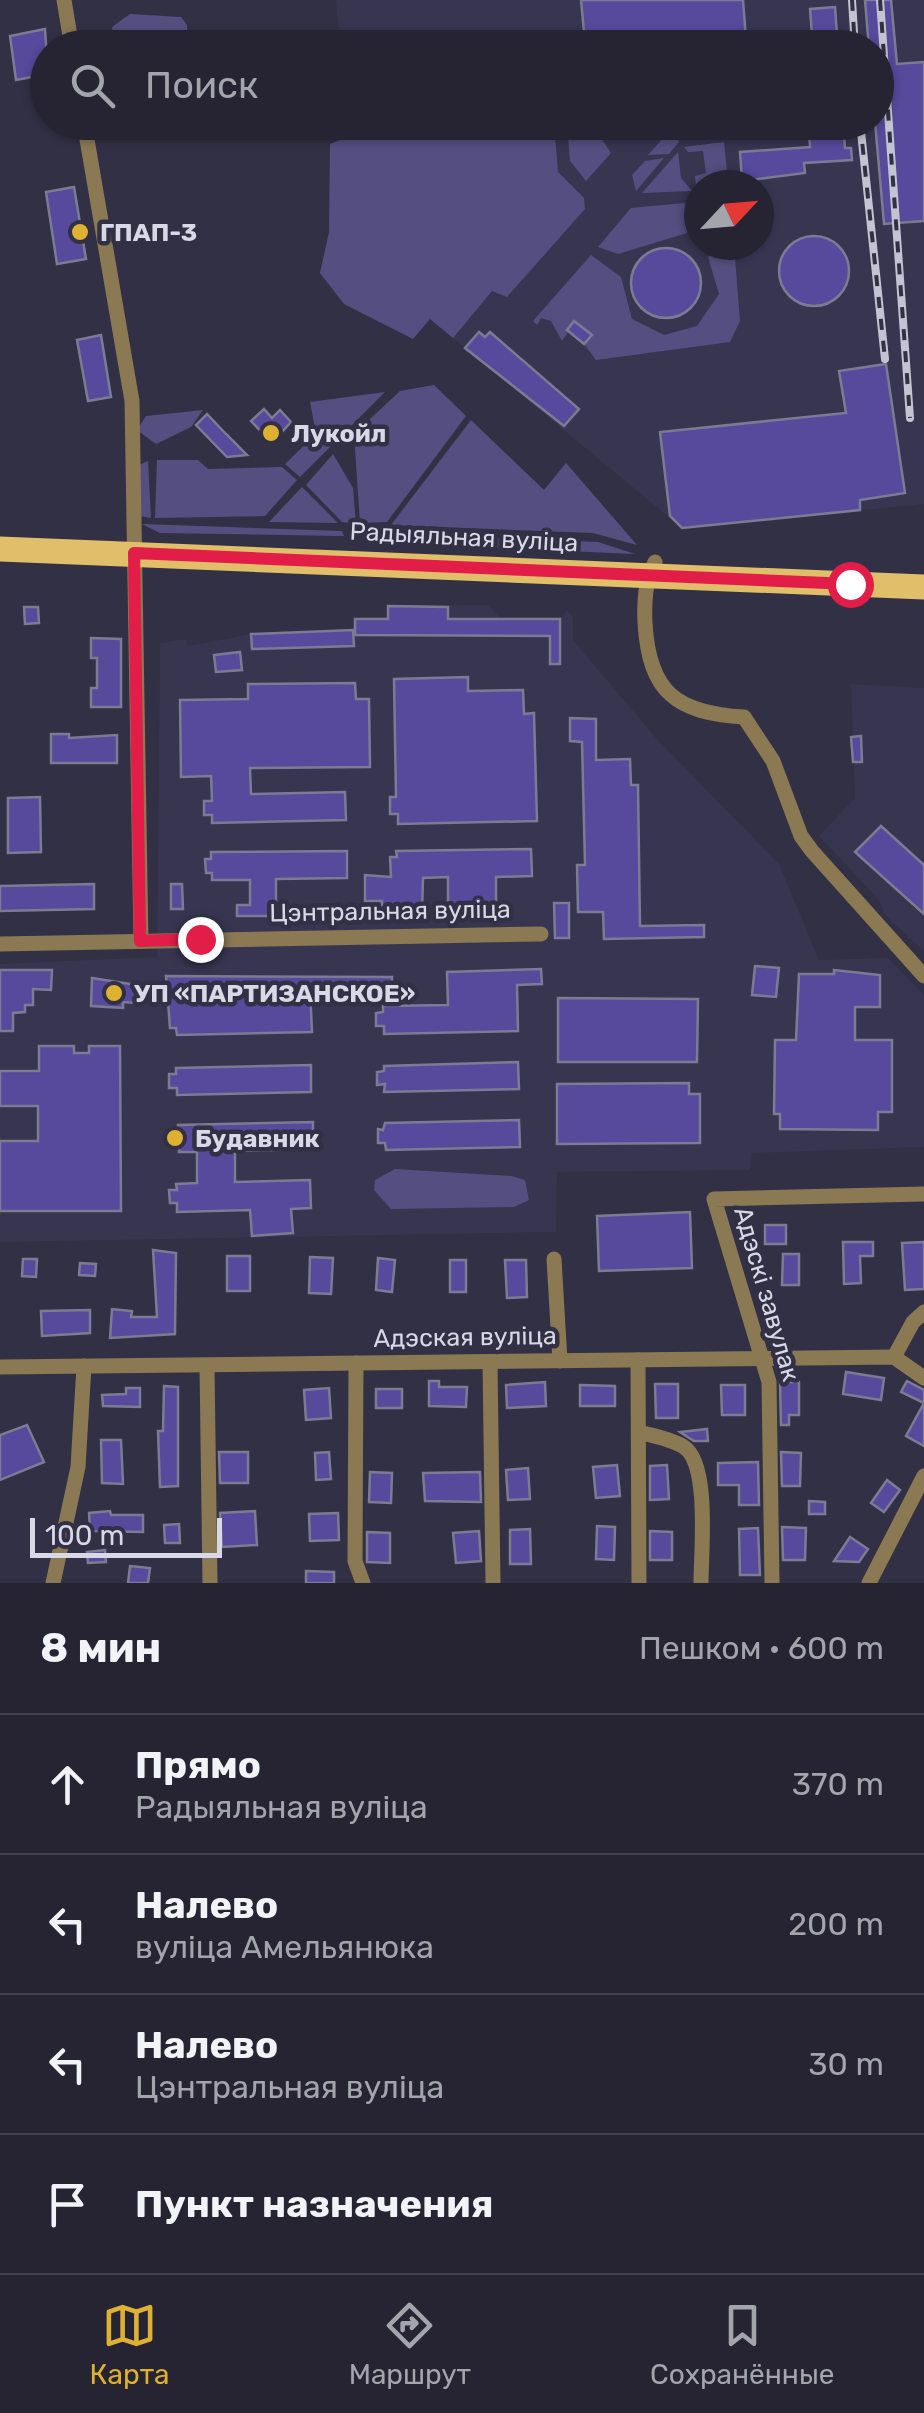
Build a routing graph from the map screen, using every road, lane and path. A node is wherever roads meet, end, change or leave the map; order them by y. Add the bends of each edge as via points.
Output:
1 (64, 0) edge
2 (69, 30) edge
3 (87, 140) edge
4 (0, 532) edge
5 (134, 545) junction
6 (0, 549) edge
7 (651, 570) junction
8 (924, 570) edge
9 (924, 587) edge
10 (541, 934) dead end
11 (140, 941) junction
12 (0, 944) edge
13 (924, 976) edge
14 (924, 1194) edge
15 (554, 1260) dead end
16 (924, 1312) edge
17 (894, 1357) junction
18 (764, 1358) junction
19 (638, 1360) junction
20 (560, 1361) junction
21 (490, 1362) junction
22 (356, 1363) junction
23 (84, 1366) junction
24 (207, 1366) junction
25 (0, 1367) edge
26 (924, 1378) edge
27 (639, 1432) junction
28 (924, 1476) edge
29 (54, 1583) edge
30 (210, 1583) edge
31 (363, 1583) edge
32 (493, 1583) edge
33 (639, 1583) edge
34 (702, 1583) edge
35 (772, 1583) edge
36 (869, 1583) edge

1 - 2 street
3 - 5 street via 132,402
4 - 5 main road, Радыяльная вуліца
5 - 6 main road, Радыяльная вуліца
5 - 7 main road, Радыяльная вуліца
5 - 11 street
7 - 8 main road, Радыяльная вуліца
7 - 9 main road, Радыяльная вуліца
7 - 13 street via 646,639 656,679 688,708 744,717 773,762 812,852
10 - 11 street, Цэнтральная вуліца
11 - 12 street, Цэнтральная вуліца
14 - 18 street, Адэскі завулак via 714,1199
15 - 20 street
16 - 17 street
17 - 18 street, Адэская вуліца
17 - 26 street
18 - 19 street, Адэская вуліца
18 - 35 street, Адэскі завулак
19 - 20 street, Адэская вуліца
19 - 27 street
20 - 21 street, Адэская вуліца
21 - 22 street, Адэская вуліца
21 - 32 street
22 - 24 street, Адэская вуліца
22 - 31 street via 355,1561
23 - 24 street, Адэская вуліца
23 - 25 street, Адэская вуліца
23 - 29 street via 78,1467
24 - 30 street
27 - 33 street
27 - 34 street via 683,1446 694,1457
28 - 36 street

